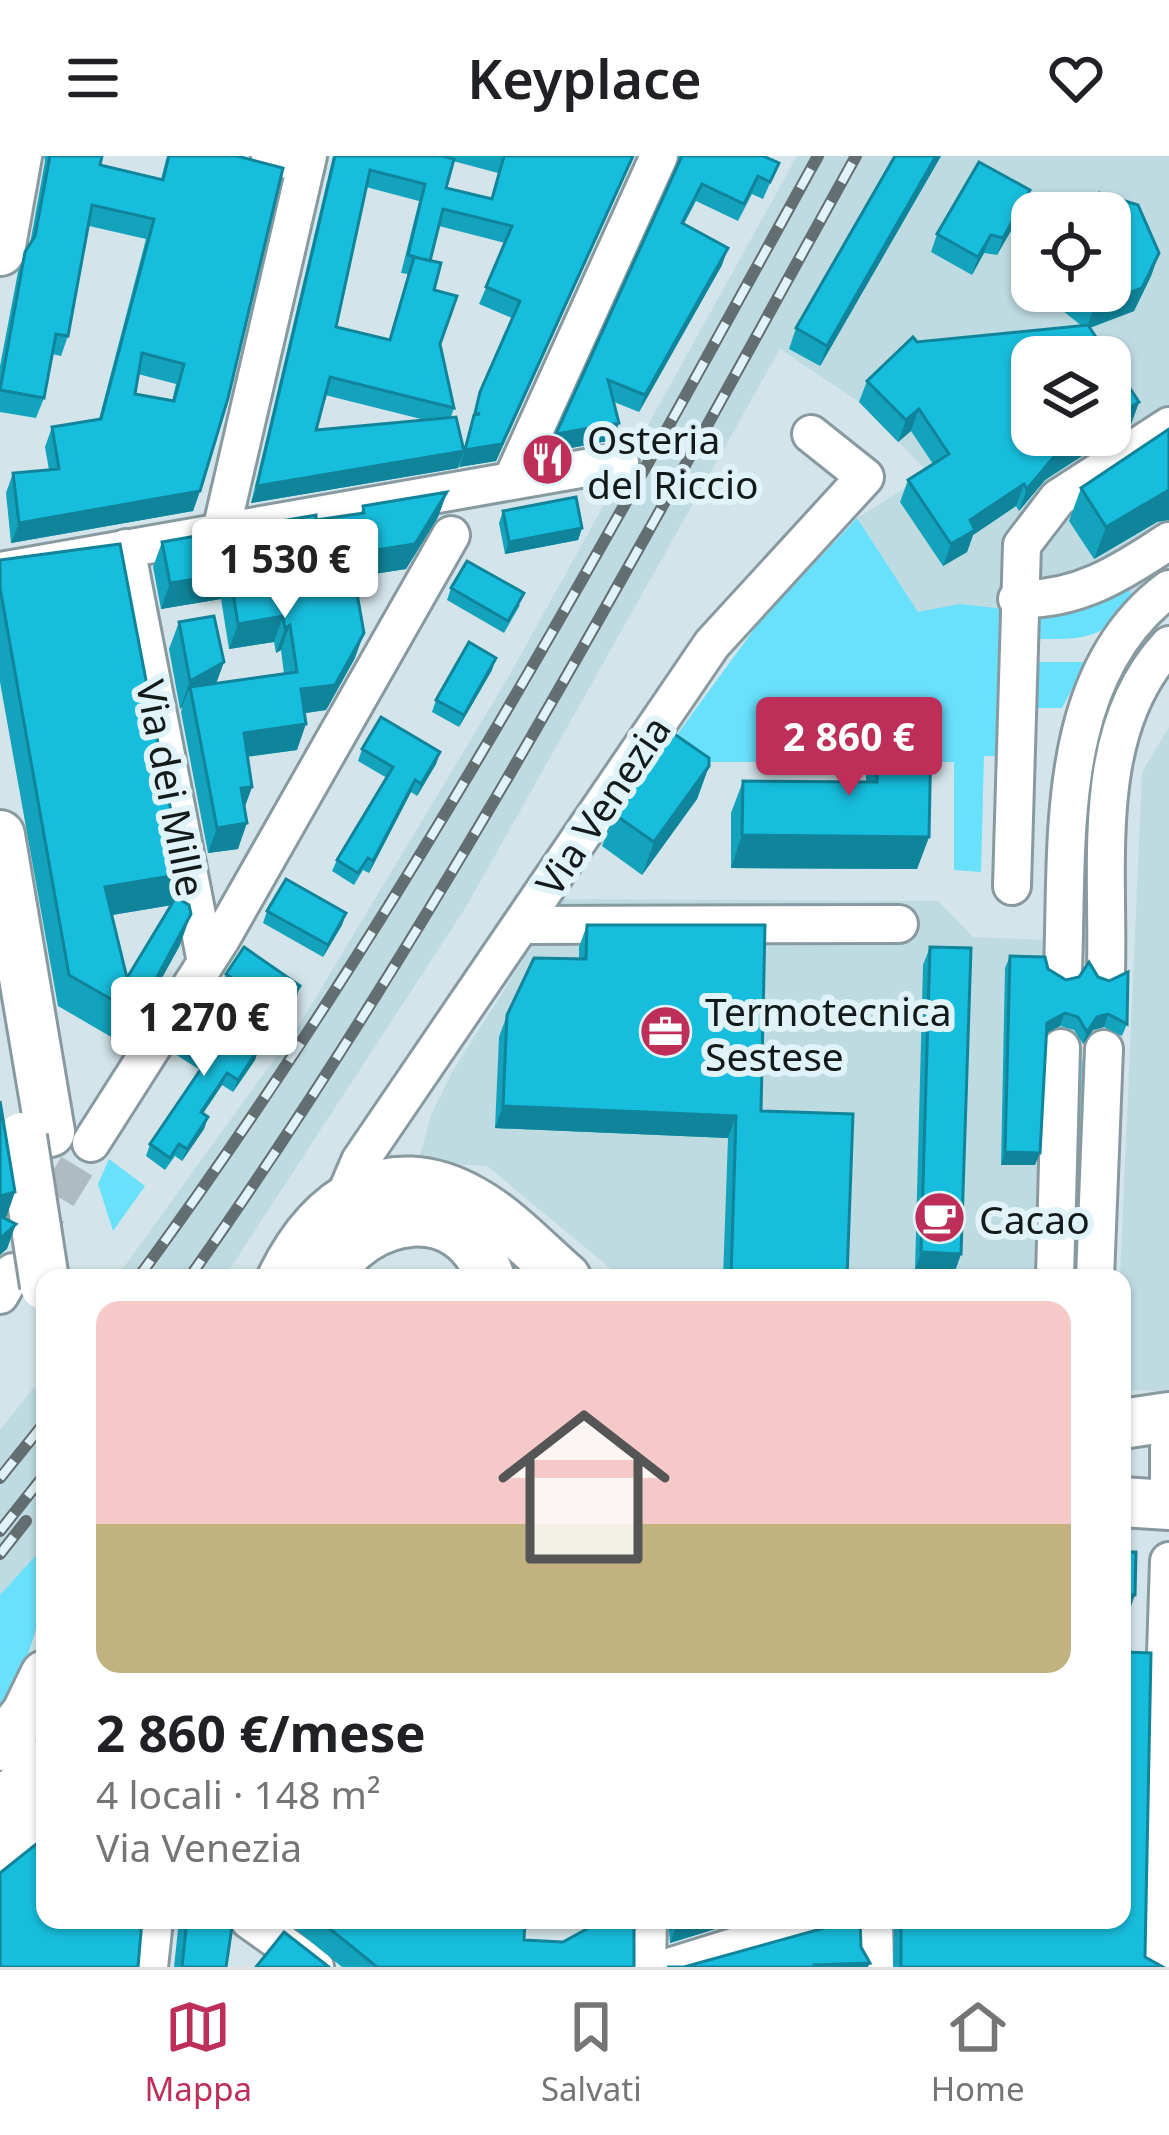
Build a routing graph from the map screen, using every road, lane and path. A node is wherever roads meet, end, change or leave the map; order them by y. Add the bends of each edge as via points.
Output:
1 (17, 156) edge
2 (270, 156) edge
3 (659, 156) edge
4 (307, 160) edge
5 (0, 251) edge
6 (1169, 426) edge
7 (811, 434) dead end
8 (620, 462) dead end
9 (512, 481) junction
10 (220, 531) junction
11 (451, 535) dead end
12 (1169, 541) edge
13 (126, 548) junction
14 (0, 571) edge
15 (1169, 589) edge
16 (1017, 599) junction
17 (1169, 644) edge
18 (1015, 729) junction
19 (1099, 733) junction
20 (0, 835) edge
21 (1012, 886) dead end
22 (898, 923) dead end
23 (522, 925) junction
24 (205, 957) junction
25 (1063, 970) dead end
26 (1106, 971) dead end
27 (0, 1000) edge
28 (449, 1033) junction
29 (1061, 1048) dead end
30 (1104, 1049) dead end
31 (54, 1137) junction
32 (396, 1183) junction
33 (345, 1196) junction
34 (73, 1269) edge
35 (288, 1269) edge
36 (337, 1269) edge
37 (485, 1269) edge
38 (555, 1269) edge
39 (1054, 1269) edge
40 (1095, 1269) edge
41 (19, 1284) edge
42 (1169, 1417) edge
43 (1131, 1423) edge
44 (1169, 1447) edge
45 (1169, 1490) edge
46 (1131, 1503) edge
47 (1169, 1505) edge
48 (1169, 1561) edge
49 (36, 1693) edge
50 (0, 1746) edge
51 (36, 1772) edge
52 (0, 1806) edge
53 (36, 1825) edge
54 (0, 1847) edge
55 (1149, 1884) edge
56 (153, 1929) edge
57 (262, 1929) edge
58 (648, 1929) edge
59 (798, 1929) edge
60 (874, 1929) edge
61 (149, 1967) edge
62 (315, 1967) edge
63 (646, 1967) edge
64 (669, 1967) edge
65 (875, 1967) edge
66 (1156, 1967) edge

1 - 5 main road
2 - 4 street
3 - 9 street
4 - 10 street
6 - 16 street via 1038,518 1022,545
7 - 23 street, Via Venezia via 865,477 712,644
8 - 9 street
9 - 10 street
10 - 13 street
11 - 24 street
12 - 16 street via 1077,592
13 - 14 street
13 - 24 street, Via dei Mille
15 - 19 street via 1121,636
16 - 18 street
17 - 19 street
18 - 19 street
18 - 21 street
19 - 25 street via 1070,792
19 - 26 street
20 - 31 main road
22 - 23 street
23 - 28 street, Via Venezia
24 - 31 street
27 - 31 main road
28 - 32 street, Via Venezia via 400,1132
28 - 33 street, Via Venezia via 360,1161
29 - 39 street
30 - 40 street
31 - 34 main road
31 - 41 main road, bridge
32 - 33 main road
32 - 38 main road via 469,1198
33 - 35 main road
36 - 37 main road via 377,1227 416,1221 453,1229
42 - 43 main road
44 - 45 street
46 - 47 main road
48 - 55 street
49 - 50 main road
51 - 52 main road
53 - 54 main road
55 - 66 street
56 - 61 street
57 - 62 street
58 - 63 street
59 - 64 street
60 - 65 street

